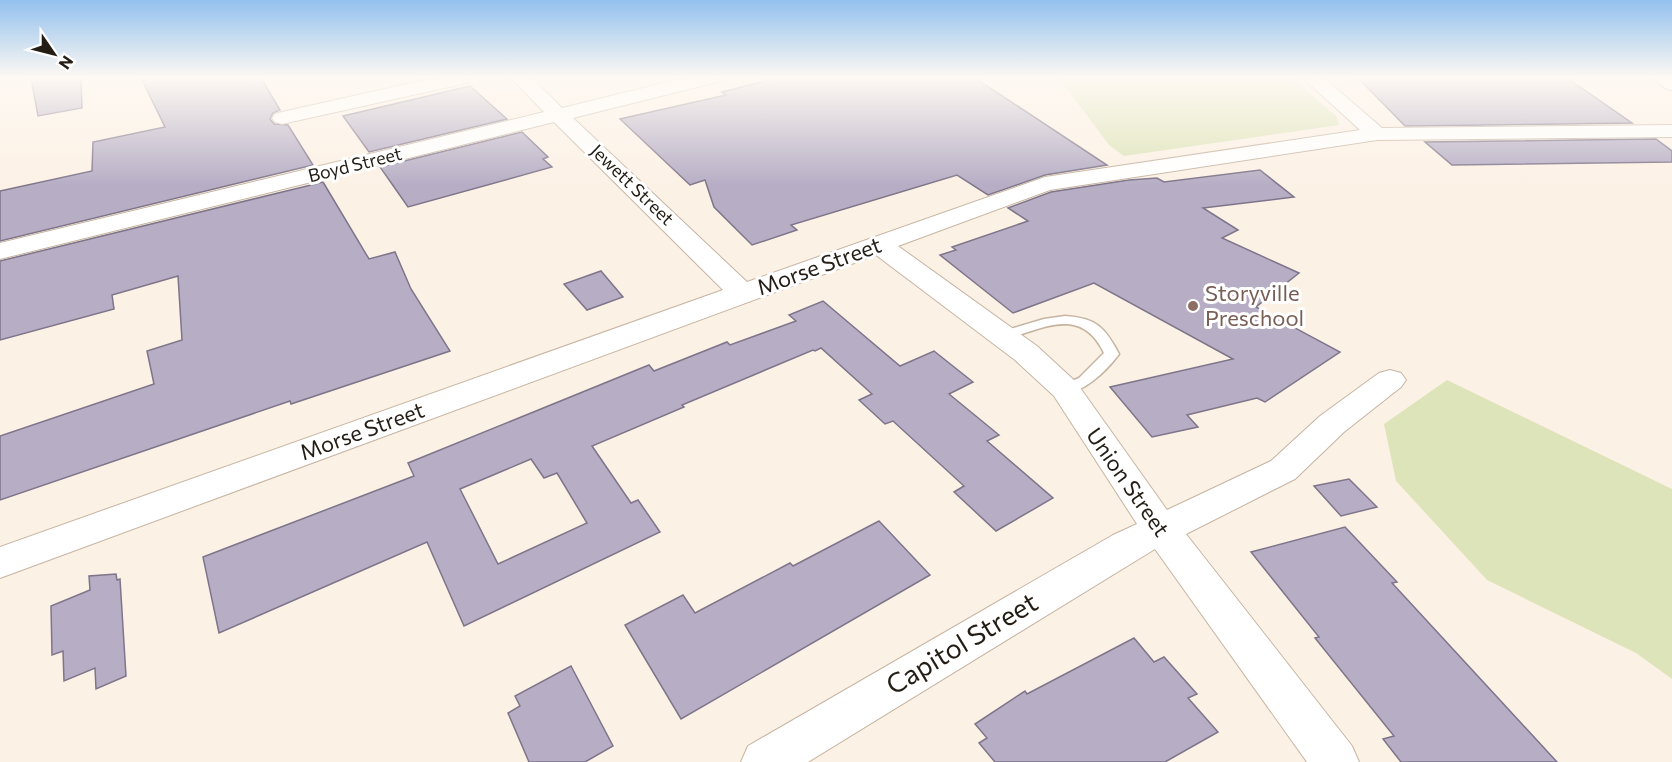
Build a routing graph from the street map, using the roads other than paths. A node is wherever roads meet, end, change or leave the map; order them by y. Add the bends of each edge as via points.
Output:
1 (302, 114) edge
2 (566, 114) edge
3 (1353, 114) edge
4 (560, 115) junction
5 (282, 118) dead end
6 (1672, 131) edge
7 (1377, 134) junction
8 (878, 244) junction
9 (0, 251) edge
10 (742, 293) junction
11 (1002, 336) junction
12 (1390, 380) dead end
13 (1065, 389) junction
14 (1161, 530) junction
15 (0, 563) edge
16 (765, 762) edge
17 (1335, 762) edge

1 - 5 street
2 - 4 street, Boyd Street
3 - 7 street
4 - 9 street, Boyd Street
4 - 10 street, Jewett Street
6 - 7 street, Morse Street
7 - 8 street, Morse Street via 1045,183
8 - 10 street, Morse Street
8 - 11 street, Union Street
10 - 15 street, Morse Street
11 - 13 street, Union Street
11 - 13 lane via 1056,319 1077,319 1097,329 1108,341 1112,354 1084,381
12 - 14 street, Capitol Street via 1332,424 1283,470
13 - 14 street, Union Street
14 - 16 street, Capitol Street via 1127,546
14 - 17 street, Union Street

